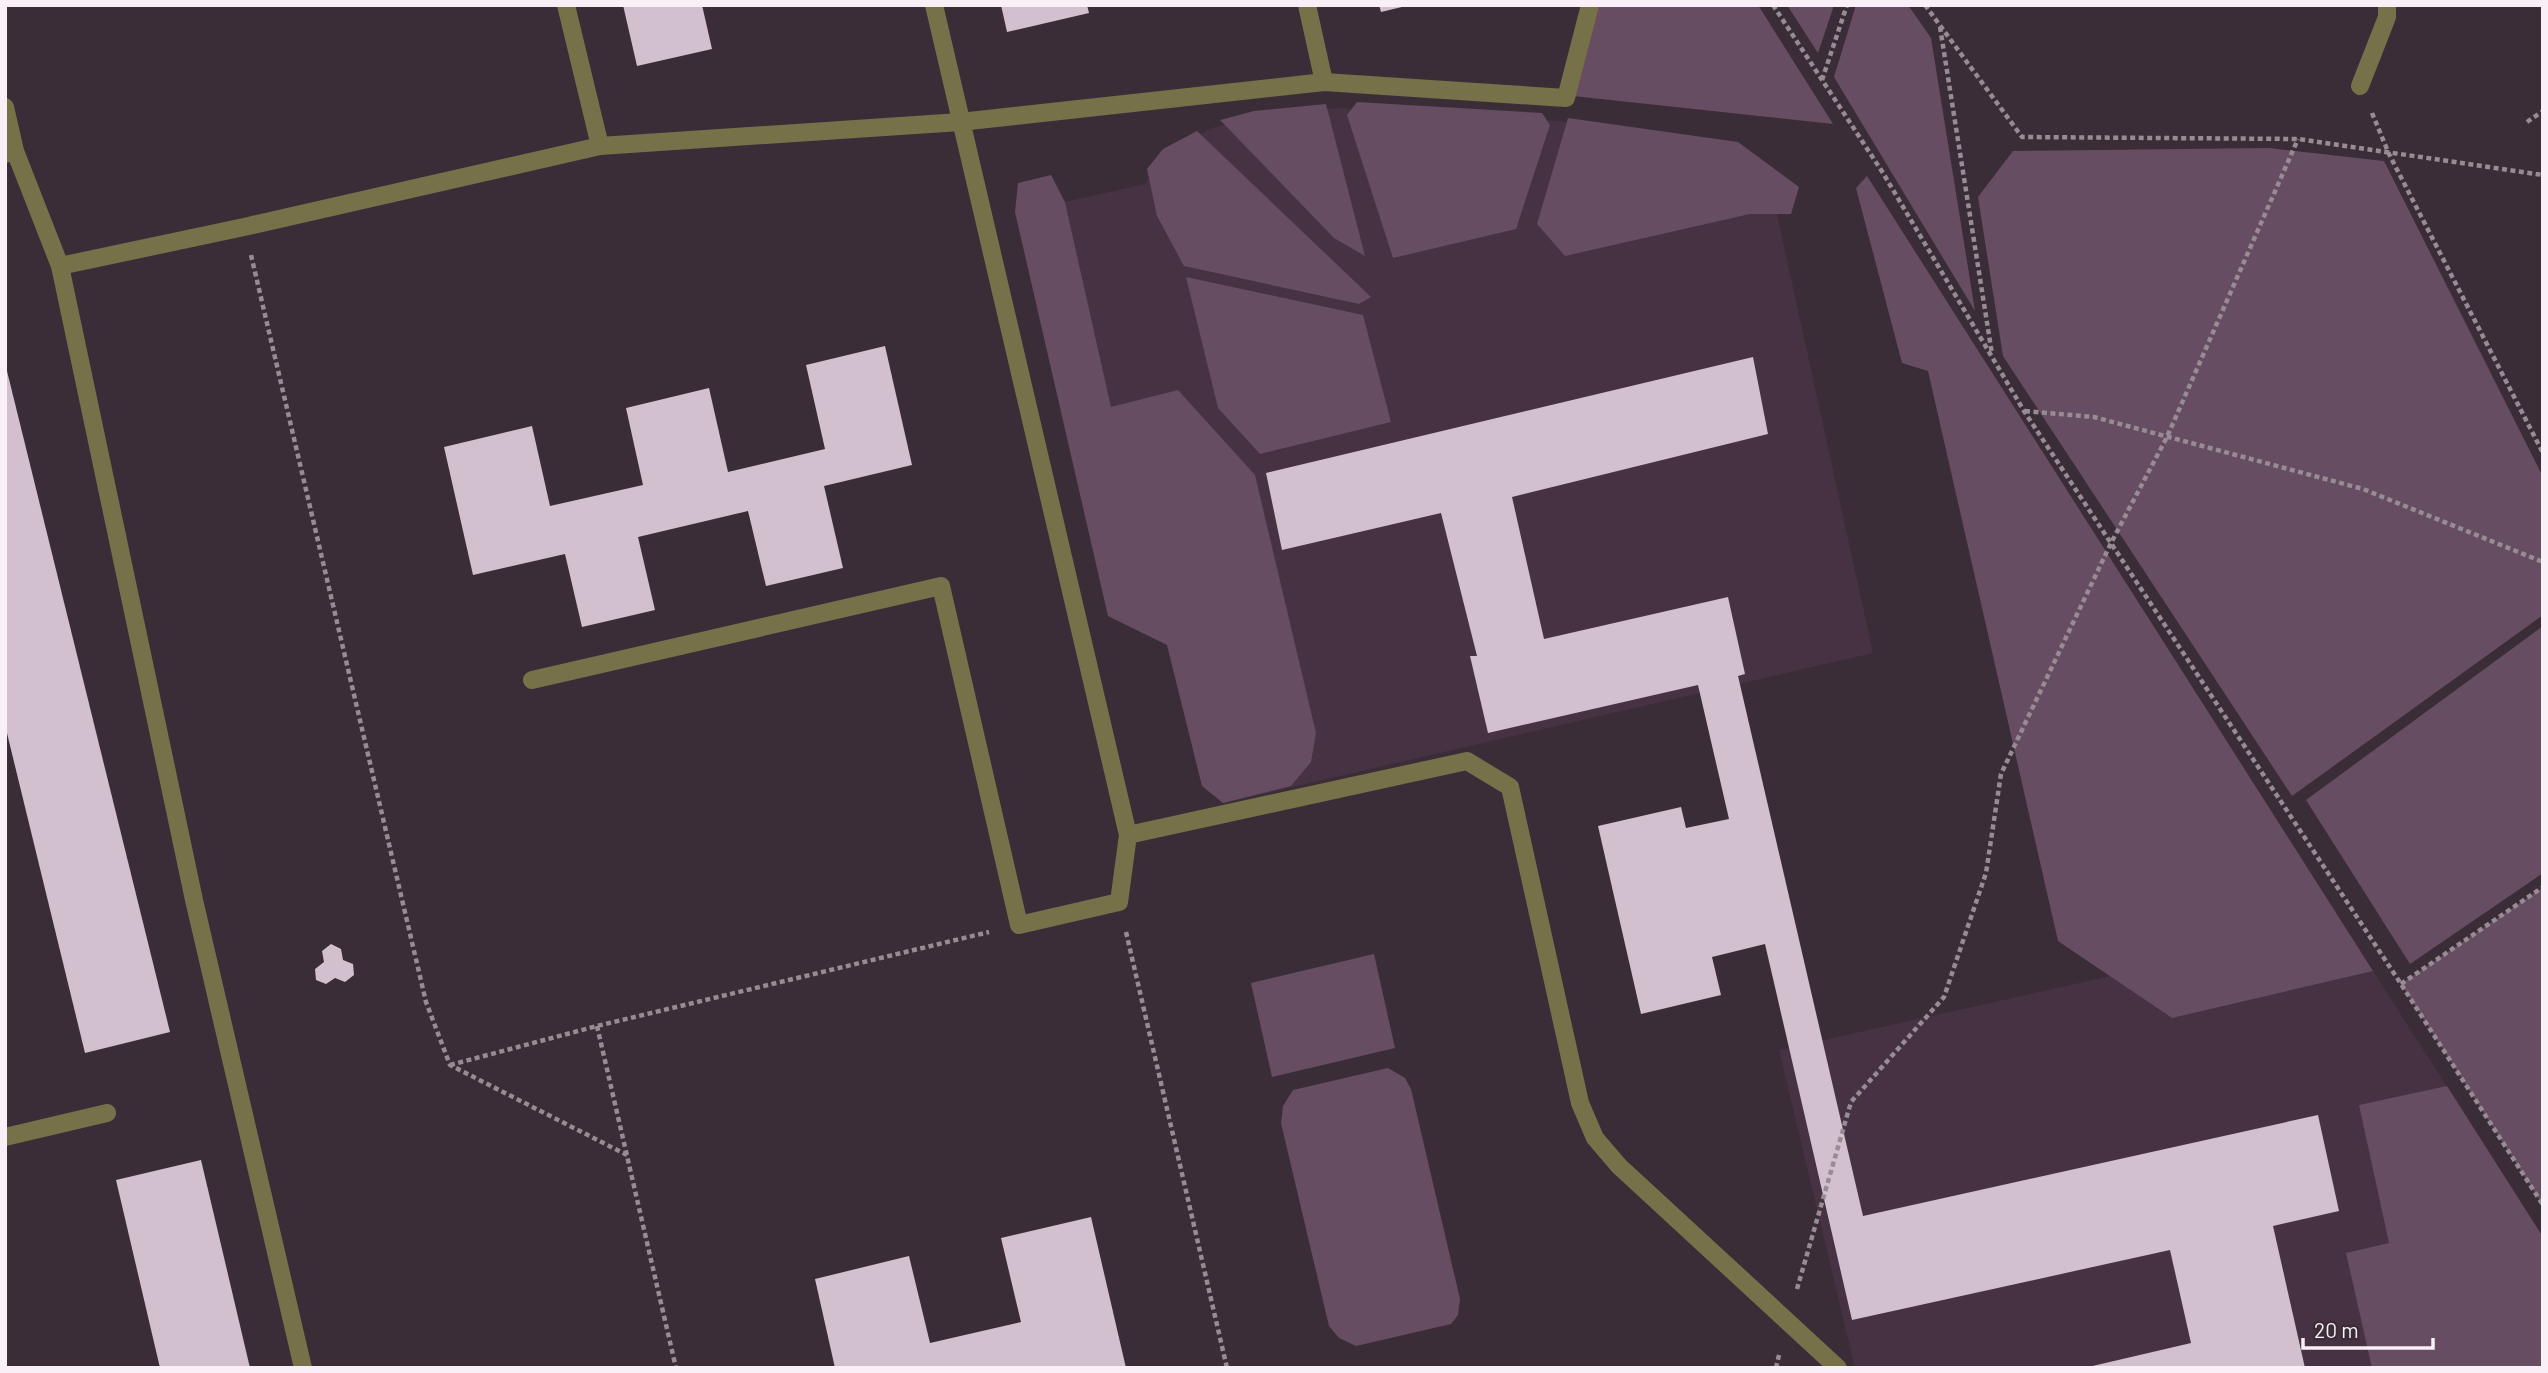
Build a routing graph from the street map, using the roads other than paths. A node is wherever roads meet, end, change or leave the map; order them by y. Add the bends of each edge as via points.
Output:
1 (566, 5) edge
2 (934, 5) edge
3 (1307, 5) edge
4 (1590, 5) edge
5 (2387, 5) edge
6 (1324, 82) junction
7 (2360, 86) road end
8 (5, 107) edge
9 (960, 122) junction
10 (600, 146) junction
11 (10, 152) edge
12 (60, 266) junction
13 (532, 680) dead end
14 (1128, 835) junction
15 (107, 1113) dead end
16 (5, 1137) edge
17 (303, 1368) edge
18 (1838, 1368) edge

1 - 10 lane
2 - 9 lane
3 - 6 lane
4 - 6 lane via 1566,98
5 - 7 lane via 2387,17
6 - 9 lane
8 - 11 lane
9 - 10 lane
9 - 14 lane
10 - 12 lane
11 - 12 lane
12 - 17 lane via 194,900
13 - 14 lane via 941,586 1019,925 1119,902
14 - 18 lane via 1467,761 1510,787 1580,1103 1595,1138 1619,1166
15 - 16 lane

